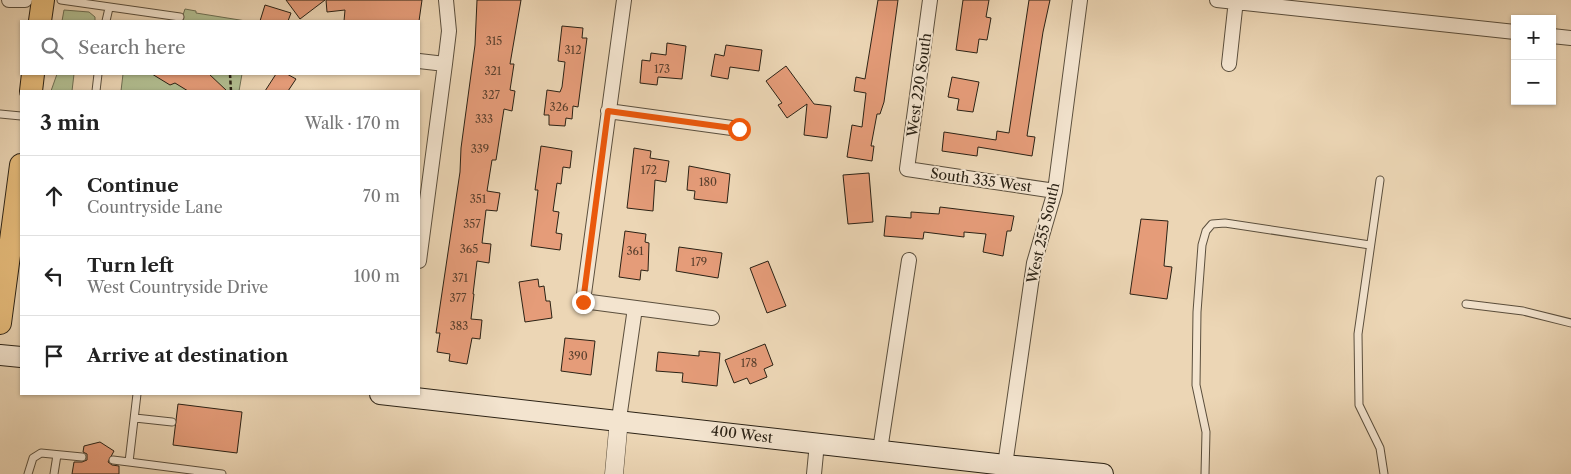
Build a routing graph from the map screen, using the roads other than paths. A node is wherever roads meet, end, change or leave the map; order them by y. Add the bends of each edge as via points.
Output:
1 (9, 0) edge
2 (25, 0) edge
3 (43, 0) edge
4 (61, 0) edge
5 (446, 0) edge
6 (624, 0) edge
7 (930, 0) edge
8 (1080, 0) edge
9 (1217, 0) edge
10 (1236, 2) edge
11 (109, 8) junction
12 (180, 17) dead end
13 (40, 20) edge
14 (106, 20) edge
15 (1511, 32) edge
16 (1556, 36) edge
17 (1571, 38) edge
18 (420, 61) edge
19 (446, 64) junction
20 (1229, 64) dead end
21 (33, 75) edge
22 (98, 75) edge
23 (31, 90) edge
24 (96, 90) edge
25 (608, 111) junction
26 (0, 114) edge
27 (20, 116) edge
28 (739, 129) dead end
29 (907, 169) joint
30 (20, 172) edge
31 (1380, 180) dead end
32 (1055, 190) junction
33 (421, 227) edge
34 (420, 244) edge
35 (1370, 245) junction
36 (909, 260) dead end
37 (1466, 304) dead end
38 (636, 308) junction
39 (712, 318) dead end
40 (0, 323) edge
41 (1571, 323) edge
42 (0, 355) edge
43 (20, 357) edge
44 (138, 395) edge
45 (401, 395) edge
46 (135, 418) junction
47 (620, 419) junction
48 (172, 422) dead end
49 (817, 443) junction
50 (880, 450) junction
51 (57, 455) junction
52 (82, 457) dead end
53 (112, 460) dead end
54 (130, 462) junction
55 (1005, 465) junction
56 (28, 474) edge
57 (54, 474) edge
58 (222, 474) edge
59 (614, 474) edge
60 (814, 474) edge
61 (1104, 474) edge
62 (1205, 474) edge
63 (1384, 474) edge

1 - 2 street
3 - 13 main road
4 - 11 lane
5 - 19 street via 449,31
6 - 25 street
7 - 29 street, West 220 South
8 - 32 street, West 255 South
9 - 10 street
10 - 15 street
10 - 20 street
11 - 12 lane
11 - 14 lane
16 - 17 street
18 - 19 street
19 - 33 street
21 - 23 main road
22 - 24 lane
25 - 28 street
25 - 38 street via 583,302
26 - 27 lane
29 - 32 street, South 335 West
30 - 40 main road
31 - 35 lane
32 - 55 street, West 255 South via 1034,263
33 - 34 street
35 - 62 lane via 1225,223 1212,224 1206,231 1196,312 1196,385 1206,432
35 - 63 lane via 1358,334 1359,406 1380,448
36 - 50 street
37 - 41 lane via 1523,311
38 - 39 street
38 - 47 street
42 - 43 main road
44 - 46 lane
45 - 47 main road, 400 West
46 - 48 lane
46 - 54 lane
47 - 49 main road, 400 West
47 - 59 street
49 - 50 main road, 400 West
49 - 60 street
50 - 55 main road, 400 West
51 - 52 lane
51 - 56 lane via 36,455
51 - 57 lane
53 - 54 lane
54 - 58 lane
55 - 61 main road, 400 West

